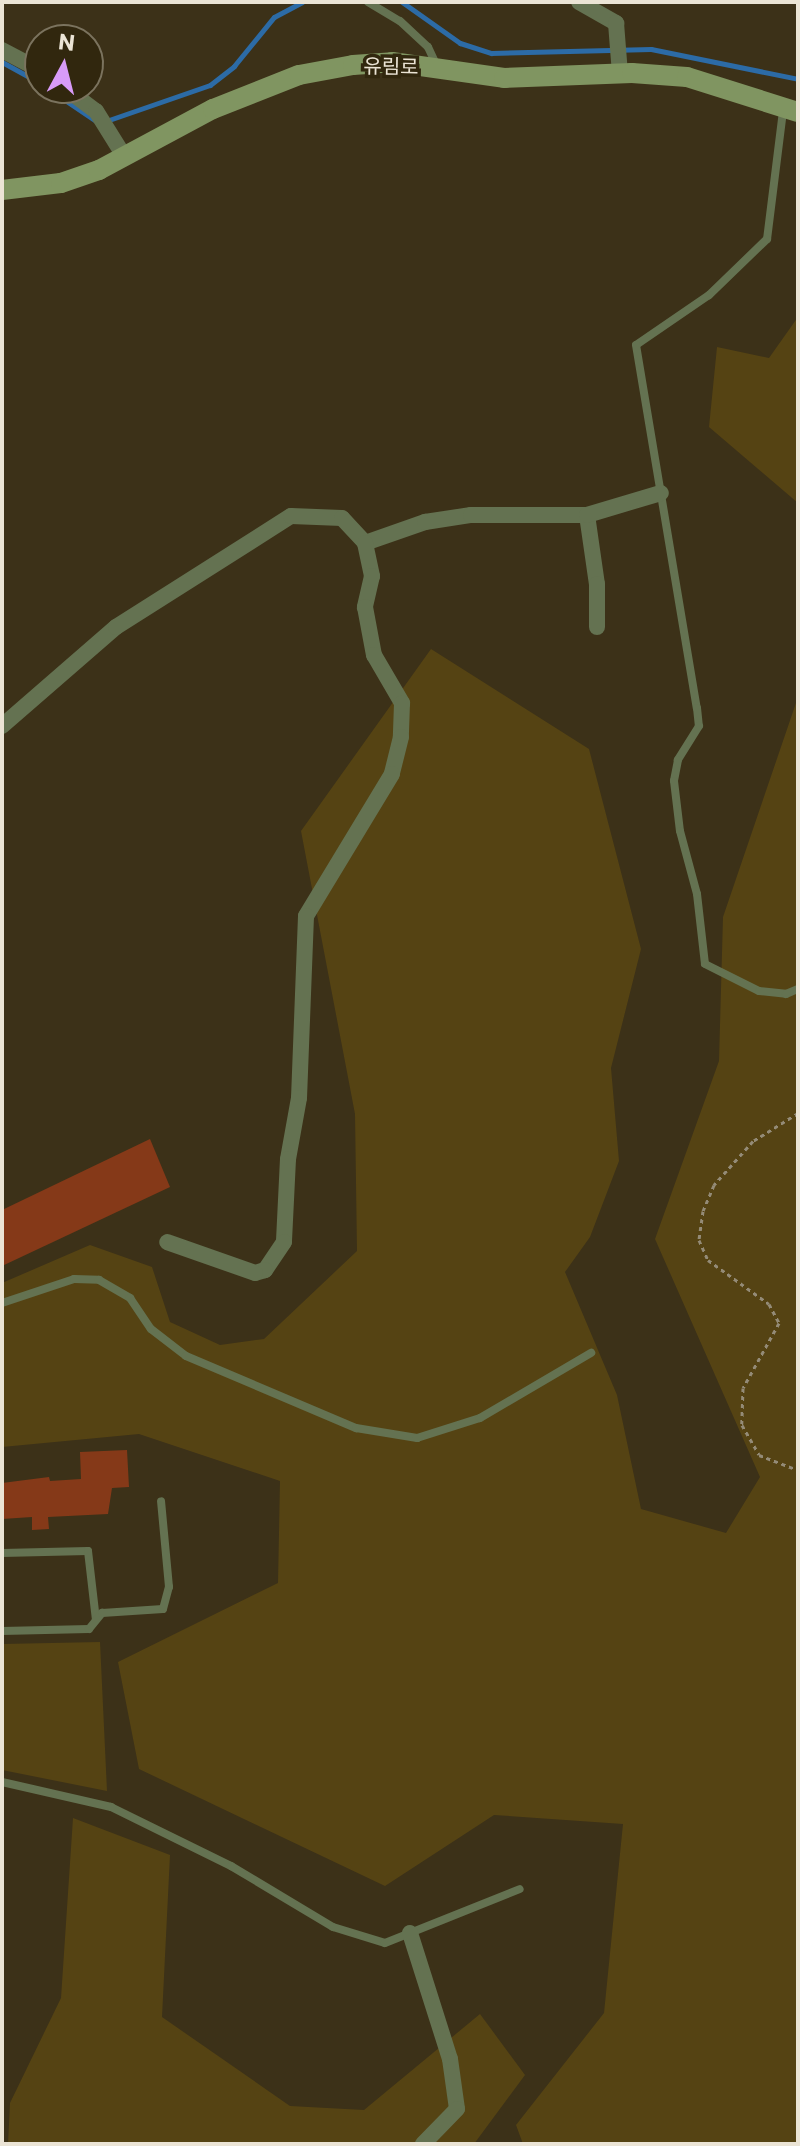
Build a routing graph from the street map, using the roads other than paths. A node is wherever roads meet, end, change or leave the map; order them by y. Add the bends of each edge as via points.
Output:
1 (579, 2) edge
2 (369, 3) edge
3 (2, 50) edge
4 (24, 62) edge
5 (620, 67) junction
6 (438, 68) junction
7 (87, 104) edge
8 (791, 111) edge
9 (120, 148) junction
10 (2, 190) edge
11 (661, 493) junction
12 (587, 515) junction
13 (365, 543) junction
14 (597, 627) dead end
15 (2, 726) edge
16 (798, 989) edge
17 (167, 1242) dead end
18 (2, 1303) edge
19 (591, 1353) dead end
20 (161, 1501) dead end
21 (2, 1553) edge
22 (96, 1620) junction
23 (2, 1631) edge
24 (2, 1782) edge
25 (520, 1889) dead end
26 (410, 1933) junction
27 (423, 2144) edge

1 - 5 street via 616,23
2 - 6 lane via 400,21 428,47
3 - 4 street
5 - 6 street, 유림로 via 504,78
5 - 8 street, 유림로 via 687,77
6 - 9 street, 유림로 via 392,62 299,75
7 - 9 street
8 - 11 lane via 767,239 709,295 636,345
9 - 10 street, 유림로 via 61,183
11 - 12 street
11 - 16 lane via 699,726 678,760 674,781 705,964 759,991 786,994
12 - 13 street via 471,515 425,522
12 - 14 street
13 - 15 street via 342,518 291,516 127,619
13 - 17 street via 372,576 365,607 374,655 402,703 401,737 392,774 306,916 299,1098 288,1159 284,1242 265,1270 255,1273
18 - 19 lane via 74,1279 99,1280 130,1298 151,1329 186,1356 356,1428 417,1438 480,1418
20 - 22 lane via 169,1587 163,1609 102,1613
21 - 22 lane via 88,1551
22 - 23 lane via 89,1629
24 - 26 lane via 111,1807 231,1866 333,1927 385,1943
25 - 26 lane
26 - 27 street via 450,2059 457,2109

